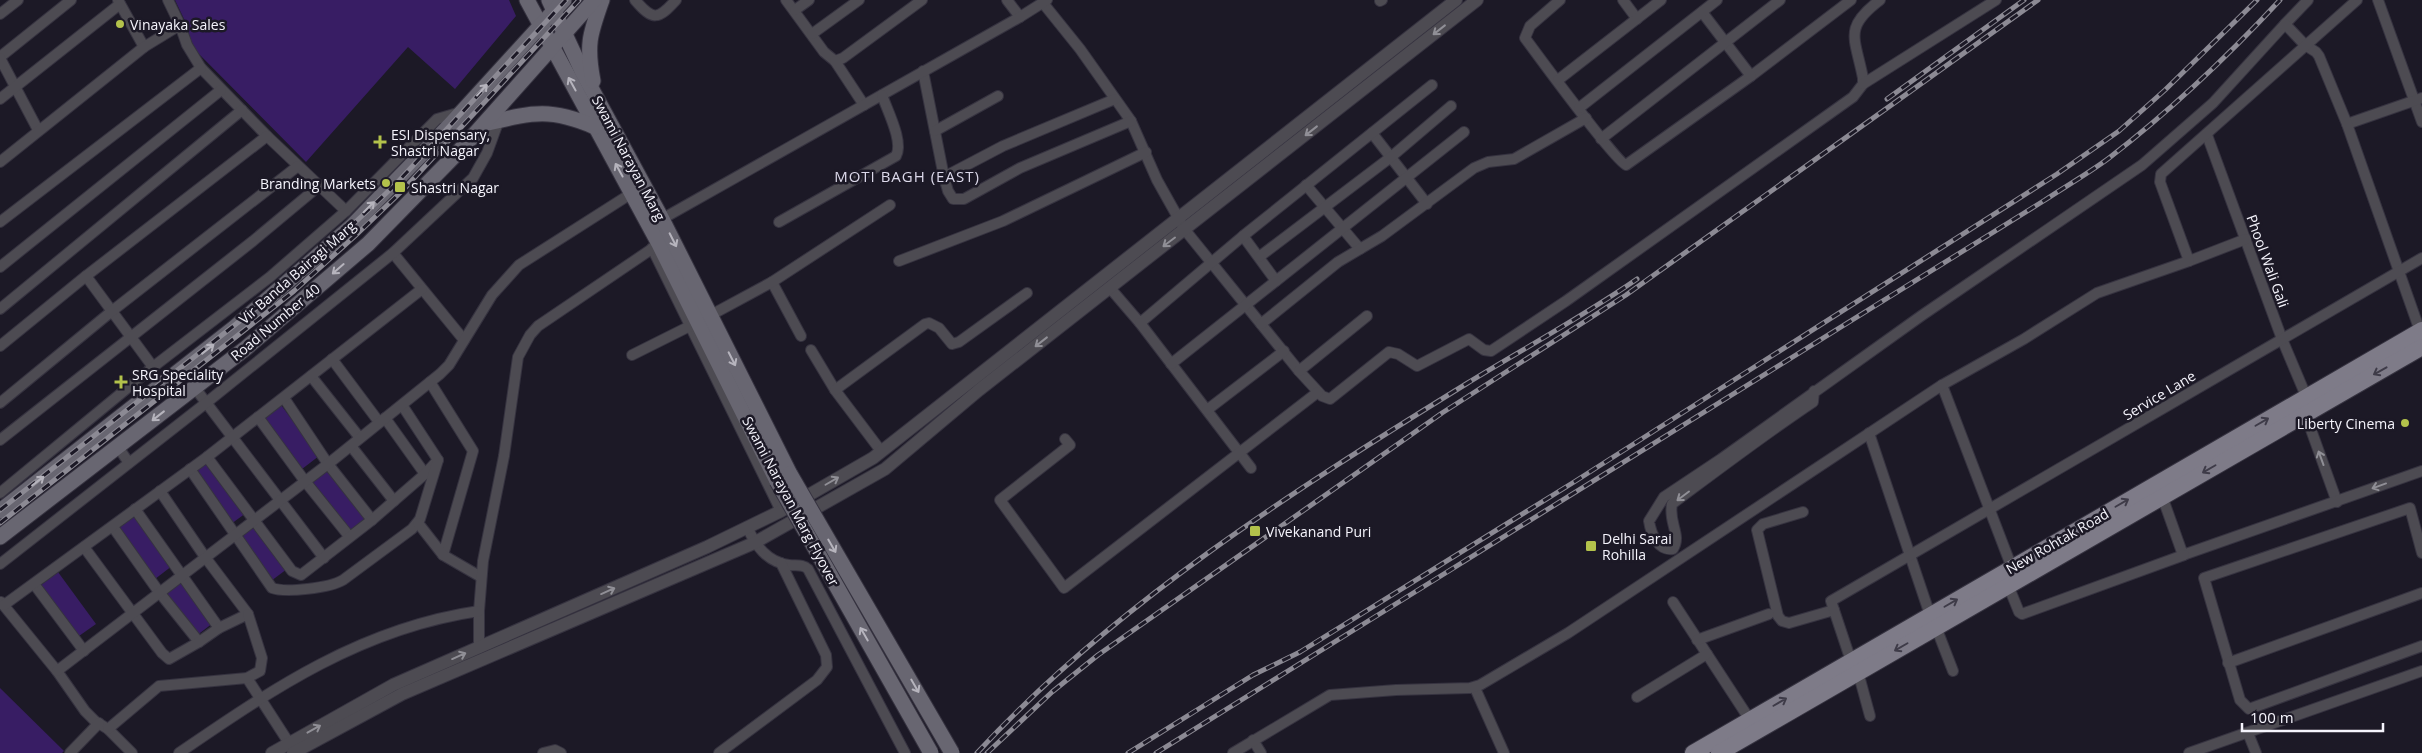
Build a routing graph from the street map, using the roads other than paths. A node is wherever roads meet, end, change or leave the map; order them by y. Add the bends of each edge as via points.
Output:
1 (18, 0) edge
2 (71, 0) edge
3 (168, 0) edge
4 (527, 0) edge
5 (594, 0) edge
6 (602, 0) edge
7 (635, 0) edge
8 (676, 0) edge
9 (786, 0) edge
10 (809, 0) edge
11 (859, 0) edge
12 (922, 0) edge
13 (1007, 0) edge
14 (1456, 0) edge
15 (1477, 0) edge
16 (1560, 0) edge
17 (1623, 0) edge
18 (1661, 0) edge
19 (1717, 0) edge
20 (1780, 0) edge
21 (1851, 0) edge
22 (1880, 0) edge
23 (1996, 0) edge
24 (2308, 0) edge
25 (2356, 0) edge
26 (2378, 0) edge
27 (1045, 1) edge
28 (119, 2) edge
29 (555, 4) edge
30 (795, 10) junction
31 (1702, 12) junction
32 (0, 14) edge
33 (1020, 17) junction
34 (1637, 19) junction
35 (2286, 24) junction
36 (180, 25) junction
37 (540, 26) junction
38 (564, 34) junction
39 (812, 34) junction
40 (1725, 42) junction
41 (2305, 45) junction
42 (144, 47) junction
43 (552, 48) junction
44 (0, 58) edge
45 (835, 61) junction
46 (201, 68) junction
47 (923, 71) junction
48 (1751, 76) junction
49 (1558, 80) junction
50 (1863, 84) junction
51 (1432, 85) dead end
52 (15, 87) junction
53 (221, 90) junction
54 (882, 95) junction
55 (998, 96) dead end
56 (596, 97) junction
57 (0, 99) edge
58 (1115, 99) junction
59 (2418, 99) edge
60 (864, 105) junction
61 (1451, 106) dead end
62 (1579, 108) junction
63 (242, 110) junction
64 (463, 111) junction
65 (1586, 118) junction
66 (1131, 121) junction
67 (491, 122) junction
68 (2422, 122) edge
69 (2347, 124) junction
70 (595, 127) junction
71 (38, 130) junction
72 (935, 130) junction
73 (1464, 132) dead end
74 (1372, 133) junction
75 (2207, 135) junction
76 (267, 136) junction
77 (1601, 139) junction
78 (1146, 152) junction
79 (1391, 157) junction
80 (0, 162) edge
81 (298, 166) junction
82 (944, 176) junction
83 (1407, 176) junction
84 (319, 186) junction
85 (1306, 186) junction
86 (632, 193) junction
87 (1427, 204) junction
88 (890, 206) dead end
89 (1324, 208) junction
90 (346, 211) junction
91 (662, 218) junction
92 (1177, 218) junction
93 (0, 222) edge
94 (780, 222) dead end
95 (1342, 229) junction
96 (1185, 230) junction
97 (1243, 236) junction
98 (2246, 239) junction
99 (655, 246) junction
100 (1360, 249) junction
101 (393, 253) junction
102 (1259, 257) junction
103 (2422, 258) edge
104 (899, 261) dead end
105 (2189, 261) junction
106 (1211, 262) junction
107 (0, 267) edge
108 (2399, 271) junction
109 (86, 276) junction
110 (1276, 281) junction
111 (275, 282) junction
112 (772, 282) junction
113 (1110, 288) junction
114 (422, 289) junction
115 (1027, 293) dead end
116 (1246, 306) junction
117 (0, 309) edge
118 (112, 311) junction
119 (711, 315) junction
120 (1367, 316) dead end
121 (1140, 323) junction
122 (1261, 324) junction
123 (690, 326) junction
124 (801, 336) dead end
125 (2421, 336) edge
126 (131, 337) junction
127 (2282, 339) junction
128 (464, 340) junction
129 (0, 346) edge
130 (811, 350) dead end
131 (1284, 351) junction
132 (632, 355) dead end
133 (332, 359) junction
134 (1171, 364) junction
135 (152, 366) junction
136 (1299, 371) junction
137 (312, 376) junction
138 (430, 382) junction
139 (1942, 386) junction
140 (194, 388) junction
141 (835, 390) junction
142 (1814, 391) junction
143 (1318, 392) junction
144 (2306, 396) junction
145 (284, 398) junction
146 (0, 403) edge
147 (206, 404) junction
148 (402, 405) junction
149 (1207, 410) junction
150 (2305, 413) junction
151 (258, 417) junction
152 (382, 420) junction
153 (1869, 433) junction
154 (232, 437) junction
155 (360, 438) junction
156 (1065, 439) dead end
157 (0, 440) edge
158 (350, 446) junction
159 (118, 447) junction
160 (881, 451) junction
161 (1240, 454) junction
162 (206, 457) junction
163 (438, 460) junction
164 (129, 463) junction
165 (328, 464) junction
166 (1251, 468) dead end
167 (190, 470) junction
168 (2422, 471) edge
169 (425, 474) junction
170 (783, 477) junction
171 (304, 480) junction
172 (160, 491) junction
173 (0, 493) edge
174 (2162, 496) junction
175 (278, 501) junction
176 (394, 501) junction
177 (2337, 502) junction
178 (135, 509) junction
179 (1989, 510) junction
180 (0, 511) edge
181 (781, 511) junction
182 (1803, 512) dead end
183 (254, 518) junction
184 (372, 520) junction
185 (418, 523) junction
186 (113, 526) junction
187 (747, 527) junction
188 (234, 534) junction
189 (349, 536) junction
190 (0, 537) edge
191 (754, 542) junction
192 (84, 547) junction
193 (2422, 553) edge
194 (443, 555) junction
195 (2184, 555) junction
196 (1909, 556) junction
197 (205, 557) junction
198 (324, 558) junction
199 (781, 563) junction
200 (0, 564) edge
201 (2012, 568) junction
202 (180, 575) junction
203 (481, 577) junction
204 (34, 584) junction
205 (2008, 585) junction
206 (159, 592) junction
207 (2422, 593) edge
208 (1672, 602) dead end
209 (2, 603) edge
210 (1834, 610) junction
211 (479, 611) junction
212 (132, 613) junction
213 (248, 614) junction
214 (1769, 614) dead end
215 (1933, 621) junction
216 (218, 628) junction
217 (1697, 640) junction
218 (199, 642) junction
219 (2422, 646) edge
220 (479, 648) junction
221 (84, 651) junction
222 (1707, 654) junction
223 (2228, 663) junction
224 (1854, 667) junction
225 (57, 671) junction
226 (1954, 671) dead end
227 (2422, 671) edge
228 (247, 678) junction
229 (1475, 688) junction
230 (261, 697) junction
231 (1637, 697) dead end
232 (1870, 716) dead end
233 (1750, 720) junction
234 (104, 726) junction
235 (2248, 733) junction
236 (1253, 740) junction
237 (291, 748) edge
238 (70, 753) edge
239 (132, 753) edge
240 (179, 753) edge
241 (272, 753) edge
242 (544, 753) edge
243 (561, 753) edge
244 (719, 753) edge
245 (905, 753) edge
246 (931, 753) edge
247 (952, 753) edge
248 (1233, 753) edge
249 (1261, 753) edge
250 (1504, 753) edge
251 (1693, 753) edge
252 (1719, 753) edge
253 (2189, 753) edge
254 (2256, 753) edge

1 - 32 street
2 - 44 street
3 - 36 street
4 - 37 main road, Swami Narayan Marg
5 - 38 main road
6 - 56 main road via 588,46
7 - 8 street via 648,14 655,16 662,14
9 - 30 street
10 - 30 street
11 - 39 street
12 - 45 street
13 - 33 street
14 - 92 street
15 -> 96 street
16 - 49 street via 1530,26 1525,38
17 - 34 street
18 - 34 street
19 - 31 street
20 - 40 street
21 - 48 street
22 - 50 street via 1866,10 1855,25
23 - 50 street
24 - 35 street
25 - 41 street
26 - 59 street
27 - 33 street
27 - 58 street
28 - 42 street
28 - 52 street
29 - 37 main road, Vir Banda Bairagi Marg
29 - 38 main road, Swami Narayan Marg
30 - 39 street
31 - 40 street
31 - 62 street
33 - 47 street
34 - 49 street
35 - 41 street
35 - 142 street via 2213,103 2142,165
36 - 42 street
36 - 46 street
37 - 43 main road, Swami Narayan Marg
64 -> 37 main road, Vir Banda Bairagi Marg
38 - 43 main road
38 - 56 main road, Swami Narayan Marg
39 - 45 street via 824,52
40 - 48 street
40 - 77 street
41 - 69 street via 2319,56
41 - 75 street
42 - 71 street
43 - 67 main road
70 -> 43 main road, Swami Narayan Marg
44 - 52 street
45 - 60 street
46 - 53 street
46 - 93 street
47 - 54 street
47 - 72 street
48 - 77 street via 1630,163 1622,164
49 - 62 street
50 - 143 street via 1837,109 1491,352 1469,339 1417,366 1390,352 1334,397 1326,398
51 - 74 street
52 - 57 street
52 - 71 street
53 - 63 street
53 - 107 street
54 - 60 street
54 - 94 street via 898,140 896,156
55 - 72 street
56 - 91 main road, Swami Narayan Marg
58 - 66 street
58 - 82 street via 1003,146
59 - 68 street
59 - 69 street
60 - 91 street
61 - 79 street
62 - 65 street
63 - 76 street
63 - 117 street
64 - 90 street via 437,119
111 -> 64 main road, Vir Banda Bairagi Marg via 352,226
65 - 77 street
65 - 87 street via 1514,159 1481,164
66 - 78 street
66 - 82 street via 1020,168 964,199 950,197
67 - 70 main road via 539,112 571,117
67 - 101 street via 487,154 473,178
67 -> 140 main road, Road Number 40 via 368,244
69 - 108 street
86 -> 70 main road, Swami Narayan Marg
71 - 80 street
72 - 82 street
73 - 83 street
74 - 79 street
74 - 85 street
75 - 98 street, Phool Wali Gali
75 - 105 street via 2166,169 2160,178
76 - 81 street
76 - 109 street
78 - 92 street
78 - 104 street via 1003,221
79 - 83 street
79 - 89 street
81 - 84 street
81 - 118 street
83 - 87 street
83 - 95 street
84 - 90 street
84 - 126 street
85 - 89 street
85 - 97 street
86 - 99 main road, Swami Narayan Marg
86 - 128 street via 519,265 498,286
87 - 100 street
88 - 112 street
89 - 95 street
89 - 102 street
90 - 111 street
91 -> 119 main road, Swami Narayan Marg
92 - 96 street
92 - 160 street
95 - 100 street
95 - 110 street
96 - 106 street
96 -> 113 street
97 - 102 street
97 - 106 street
98 - 105 street
98 - 127 street, Phool Wali Gali
99 - 123 street
99 - 170 main road, Swami Narayan Marg Flyover
99 - 203 street via 538,326 523,347 518,357 504,456
100 - 122 street via 1338,262
101 - 114 street
101 - 147 street
102 - 110 street
103 - 108 street, Service Lane
105 - 139 street via 2097,292
106 - 116 street
106 - 121 street
108 - 125 street
108 - 127 street, Service Lane
109 - 118 street
109 - 129 street
110 - 116 street
111 - 135 street
180 -> 111 main road, Vir Banda Bairagi Marg via 234,328
112 - 119 street
112 - 124 street
113 - 121 street
113 -> 191 street via 979,390 885,469
114 - 128 street
114 - 133 street
115 - 141 street via 959,342 952,344 939,328 926,324
116 - 122 street
116 - 134 street
118 - 126 street
118 - 146 street
119 -> 170 main road, Swami Narayan Marg Flyover
120 - 136 street
121 - 134 street
122 - 131 street
123 - 132 street
123 - 181 street
125 - 144 main road, New Rohtak Road
125 -> 150 main road, New Rohtak Road
126 - 135 street
126 - 157 street
127 - 144 street, Phool Wali Gali
127 - 179 street, Service Lane
128 - 138 street via 449,366
130 - 141 street
131 - 136 street
131 - 149 street
133 - 137 street
133 - 152 street
134 - 149 street
135 - 173 street
136 - 143 street
137 - 145 street
137 - 155 street
138 - 148 street
138 - 194 street via 473,451
139 - 153 street
139 - 179 street
140 - 147 street
140 -> 159 main road, Road Number 40
141 - 160 street
142 -> 142 street via 1813,402 1672,504 1671,518 1677,542 1669,550 1659,544 1650,521 1664,497
143 - 161 street
201 -> 144 main road, New Rohtak Road
145 - 151 street
145 - 165 street
147 - 154 street
147 - 164 street
148 - 152 street
148 - 163 street
149 - 161 street
150 -> 174 main road, New Rohtak Road
177 -> 150 street
151 - 154 street
151 - 171 street
152 - 155 street
152 - 169 street
153 - 196 street
153 - 229 street via 1568,633
154 - 162 street
154 - 175 street
155 - 158 street
156 - 161 street via 1070,445 1000,500 1064,588
158 - 165 street
158 - 176 street
159 - 164 street
159 - 190 main road, Road Number 40
181 -> 160 street
161 - 166 street
162 - 167 street
162 - 183 street
163 - 169 street
163 - 185 street
164 - 200 street
165 - 171 street
165 - 184 street
167 - 172 street
167 - 188 street
168 -> 177 street
169 - 176 street
246 -> 170 main road, Swami Narayan Marg Flyover, bridge
170 -> 247 main road, Swami Narayan Marg Flyover, bridge
171 - 175 street
171 - 189 street
172 - 178 street
172 - 197 street
174 - 195 street
174 - 205 main road, New Rohtak Road
175 - 183 street
175 - 198 street
176 - 184 street
177 - 195 street
178 - 186 street
178 - 202 street
179 - 196 street, Service Lane
179 - 201 street
181 - 187 street
182 - 210 street via 1762,524 1757,530 1778,616 1789,623
183 - 188 street
183 - 198 street via 297,575
184 - 189 street
185 - 188 street via 343,580 333,585 302,589 272,588
185 - 194 street
186 - 192 street
186 - 206 street
187 - 191 street
220 -> 187 street
188 - 197 street
189 - 198 street
191 - 199 street via 767,556
191 - 237 street via 402,694
192 - 204 street
192 - 212 street
193 - 223 street via 2410,508 2204,578
194 - 203 street
195 - 205 street via 2022,614
196 - 210 street, Service Lane via 1831,601
196 - 215 street
197 - 202 street
197 - 213 street
199 - 244 street via 826,654 827,667 817,680
199 - 245 street via 808,569
215 -> 201 main road, New Rohtak Road
202 - 206 street
202 - 216 street
203 - 211 street
204 - 209 street
204 - 221 street
205 - 215 main road, New Rohtak Road
206 - 212 street
206 - 218 street
207 - 223 street
208 - 217 street
209 - 225 street
210 - 224 street
211 - 220 street
211 - 230 street via 448,616 355,646
212 - 218 street via 169,659
212 - 221 street
213 - 216 street
213 - 228 street via 262,662 260,671
214 - 217 street
215 - 224 main road, New Rohtak Road
215 - 226 street
216 - 218 street
217 - 222 street
219 - 223 street via 2250,708 2240,700
237 -> 220 street via 393,685
221 - 225 street
222 - 231 street
222 - 233 street
224 - 232 street
233 -> 224 main road, New Rohtak Road
224 - 252 main road, New Rohtak Road
225 - 234 street via 85,711
227 - 235 street
228 - 230 street
228 - 234 street via 159,686
229 - 236 street via 1330,695
229 - 250 street
230 - 237 street
230 - 240 street
233 - 251 main road, New Rohtak Road
234 - 238 street
234 - 239 street
235 - 253 street
235 - 254 street
236 - 248 street
236 - 249 street
237 - 241 street
242 - 243 street via 555,750

